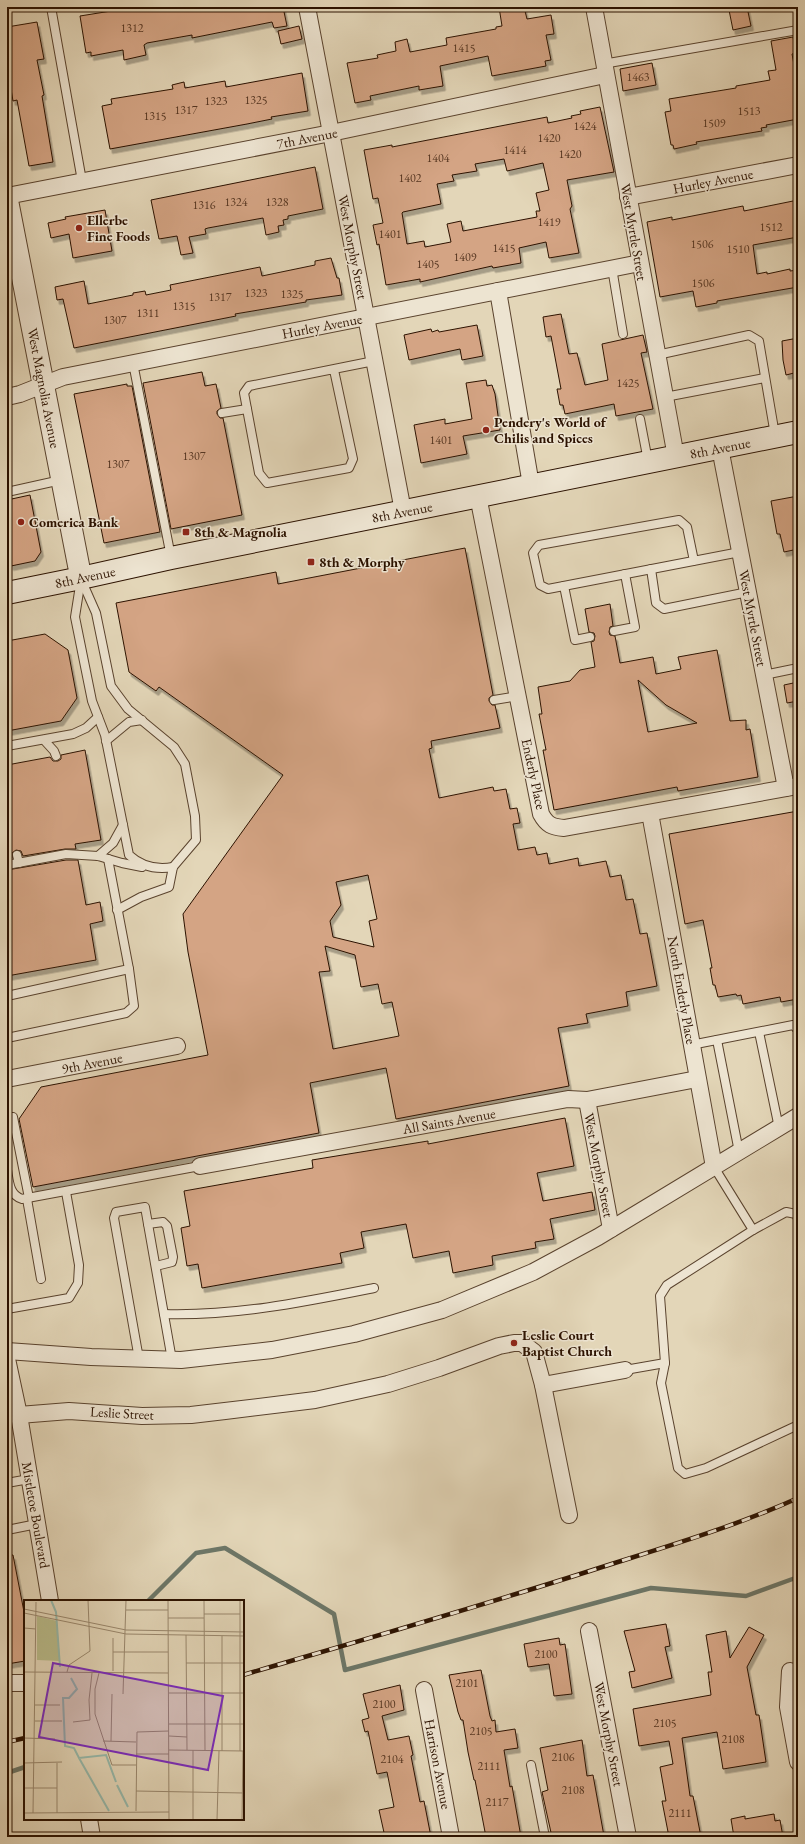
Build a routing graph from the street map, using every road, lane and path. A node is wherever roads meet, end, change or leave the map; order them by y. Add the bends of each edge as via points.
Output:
1 (51, 7) edge
2 (306, 7) edge
3 (594, 7) edge
4 (798, 30) edge
5 (604, 70) junction
6 (331, 133) junction
7 (798, 165) edge
8 (82, 181) junction
9 (7, 197) edge
10 (628, 197) junction
11 (640, 263) junction
12 (612, 268) junction
13 (498, 291) junction
14 (366, 317) junction
15 (623, 334) dead end
16 (657, 354) junction
17 (374, 361) junction
18 (132, 363) junction
19 (334, 370) junction
20 (765, 378) junction
21 (44, 386) junction
22 (7, 397) edge
23 (665, 397) junction
24 (247, 409) junction
25 (222, 413) dead end
26 (640, 419) dead end
27 (798, 432) edge
28 (775, 437) junction
29 (720, 448) junction
30 (676, 457) junction
31 (648, 462) junction
32 (62, 480) junction
33 (531, 486) junction
34 (7, 492) edge
35 (478, 496) junction
36 (403, 511) junction
37 (740, 552) junction
38 (171, 558) junction
39 (694, 561) junction
40 (651, 569) junction
41 (625, 574) junction
42 (81, 578) junction
43 (564, 586) junction
44 (748, 592) junction
45 (7, 593) edge
46 (614, 631) dead end
47 (590, 637) dead end
48 (798, 668) edge
49 (764, 675) junction
50 (518, 696) junction
51 (494, 700) dead end
52 (98, 717) junction
53 (142, 720) junction
54 (44, 740) junction
55 (106, 741) junction
56 (7, 746) edge
57 (56, 756) dead end
58 (792, 787) edge
59 (650, 813) junction
60 (123, 825) junction
61 (98, 856) junction
62 (108, 859) junction
63 (7, 865) edge
64 (173, 867) junction
65 (152, 868) junction
66 (117, 910) junction
67 (128, 969) junction
68 (7, 996) edge
69 (798, 1030) edge
70 (759, 1032) junction
71 (7, 1038) edge
72 (717, 1040) junction
73 (691, 1045) junction
74 (177, 1046) dead end
75 (7, 1080) edge
76 (697, 1080) junction
77 (587, 1100) junction
78 (798, 1116) edge
79 (7, 1118) edge
80 (779, 1128) junction
81 (739, 1152) junction
82 (200, 1166) joint
83 (714, 1167) junction
84 (7, 1170) edge
85 (66, 1192) junction
86 (28, 1198) junction
87 (797, 1216) edge
88 (148, 1224) junction
89 (612, 1229) junction
90 (753, 1230) junction
91 (156, 1266) junction
92 (41, 1279) dead end
93 (374, 1288) dead end
94 (7, 1309) edge
95 (164, 1314) junction
96 (7, 1351) edge
97 (139, 1359) junction
98 (172, 1360) junction
99 (665, 1363) junction
100 (8, 1366) edge
101 (625, 1370) joint
102 (543, 1385) junction
103 (19, 1415) junction
104 (798, 1425) edge
105 (29, 1479) junction
106 (7, 1483) edge
107 (569, 1516) dead end
108 (37, 1524) junction
109 (7, 1530) edge
110 (50, 1600) edge
111 (589, 1631) dead end
112 (790, 1671) dead end
113 (7, 1683) edge
114 (24, 1683) edge
115 (424, 1690) dead end
116 (798, 1762) edge
117 (530, 1765) dead end
118 (89, 1820) edge
119 (92, 1837) edge
120 (452, 1837) edge
121 (545, 1837) edge
122 (628, 1837) edge

1 - 8 lane
2 - 6 street, West Morphy Street
3 - 5 street, West Myrtle Street
4 - 5 lane
5 - 6 street, 7th Avenue
5 - 10 street, West Myrtle Street
6 - 8 street, 7th Avenue
6 - 14 street, West Morphy Street
7 - 10 street, Hurley Avenue
8 - 9 street, 7th Avenue
9 - 21 street, West Magnolia Avenue
10 - 11 street, West Myrtle Street
11 - 12 street, Hurley Avenue
11 - 16 street, West Myrtle Street
12 - 13 street, Hurley Avenue
12 - 15 lane
13 - 14 street, Hurley Avenue
13 - 33 street
14 - 17 street, West Morphy Street
14 - 18 street, Hurley Avenue
16 - 20 lane via 749,335 759,341
16 - 23 street, West Myrtle Street
17 - 19 lane
17 - 36 street, West Morphy Street
18 - 21 street, Hurley Avenue via 63,377
18 - 38 lane via 142,394
19 - 24 lane via 249,386 244,392
19 - 24 lane via 353,458 349,468 267,483 259,473
20 - 23 lane
20 - 28 lane
21 - 22 street, Hurley Avenue
21 - 32 street, West Magnolia Avenue
23 - 30 street, West Myrtle Street
24 - 25 lane
26 - 31 lane
27 - 28 main road, 8th Avenue
28 - 29 main road, 8th Avenue
29 - 30 main road, 8th Avenue
29 - 37 street, West Myrtle Street
30 - 31 main road, 8th Avenue
31 - 33 main road, 8th Avenue
32 - 34 lane
32 - 42 street, West Magnolia Avenue
33 - 35 main road, 8th Avenue
35 - 36 main road, 8th Avenue
35 - 50 street, Enderly Place
36 - 38 main road, 8th Avenue
37 - 39 lane
37 - 44 street, West Myrtle Street
38 - 42 main road, 8th Avenue
39 - 40 lane
39 - 43 lane via 687,527 678,520 539,545 533,553 540,585 548,589
40 - 41 lane
40 - 44 lane via 656,603 664,609
41 - 43 lane
41 - 46 lane via 635,627
42 - 45 main road, 8th Avenue
42 - 52 lane via 75,616 92,701
42 - 53 lane via 96,613 111,686 128,709
43 - 47 lane via 575,640
44 - 49 street, West Myrtle Street
48 - 49 lane
49 - 58 street, West Myrtle Street
50 - 51 lane
50 - 59 street, Enderly Place via 541,814 546,823 564,828
52 - 54 lane via 86,728 73,734
52 - 55 lane
53 - 55 lane via 129,722
53 - 64 lane via 174,747 185,764 195,816 196,840
54 - 56 lane
54 - 57 lane
55 - 60 lane
58 - 59 street, Enderly Place
59 - 73 street, North Enderly Place
60 - 61 lane via 113,843
60 - 65 lane via 129,855 138,864
61 - 62 lane
61 - 63 lane via 66,854 18,859
62 - 65 lane
62 - 66 lane
64 - 65 lane
64 - 66 lane via 169,887 141,897
66 - 67 lane
67 - 68 lane
67 - 71 lane via 134,1006 126,1013
69 - 70 lane via 793,1025
70 - 72 lane
70 - 80 lane
72 - 73 lane
72 - 81 lane
73 - 76 street, North Enderly Place
74 - 75 street, 9th Avenue
76 - 77 street, All Saints Avenue
76 - 83 street, North Enderly Place
77 - 82 street, All Saints Avenue via 568,1099
77 - 89 street, West Morphy Street
78 - 80 street
79 - 86 lane via 13,1117
80 - 81 street
81 - 83 street
82 - 85 lane
83 - 89 street
83 - 90 lane
84 - 86 lane via 16,1197
85 - 86 lane
85 - 94 lane via 79,1265 78,1283 69,1298
86 - 92 lane
87 - 90 lane via 786,1212
88 - 91 lane
88 - 91 lane via 163,1222 167,1226 172,1251 172,1262
88 - 97 lane via 145,1206 116,1212 114,1218
89 - 98 street via 533,1272 442,1310 354,1334 272,1350
90 - 99 lane via 667,1285 660,1296
91 - 95 lane
93 - 95 lane via 252,1310 200,1315
95 - 98 lane
96 - 97 street
97 - 98 street
99 - 101 lane
99 - 104 lane via 661,1383 678,1468 685,1474 706,1468
100 - 103 street, Mistletoe Boulevard
101 - 102 street
102 - 103 street, Leslie Street via 534,1352 522,1343 514,1343 388,1384 315,1400 191,1415 142,1416 69,1410
102 - 107 street, Leslie Street
103 - 105 street, Mistletoe Boulevard
105 - 106 lane
105 - 108 street, Mistletoe Boulevard
108 - 109 lane
108 - 110 street, Mistletoe Boulevard
111 - 122 street, West Morphy Street
112 - 116 street via 788,1707
113 - 114 street
115 - 120 street, Harrison Avenue
117 - 121 lane
118 - 119 street

